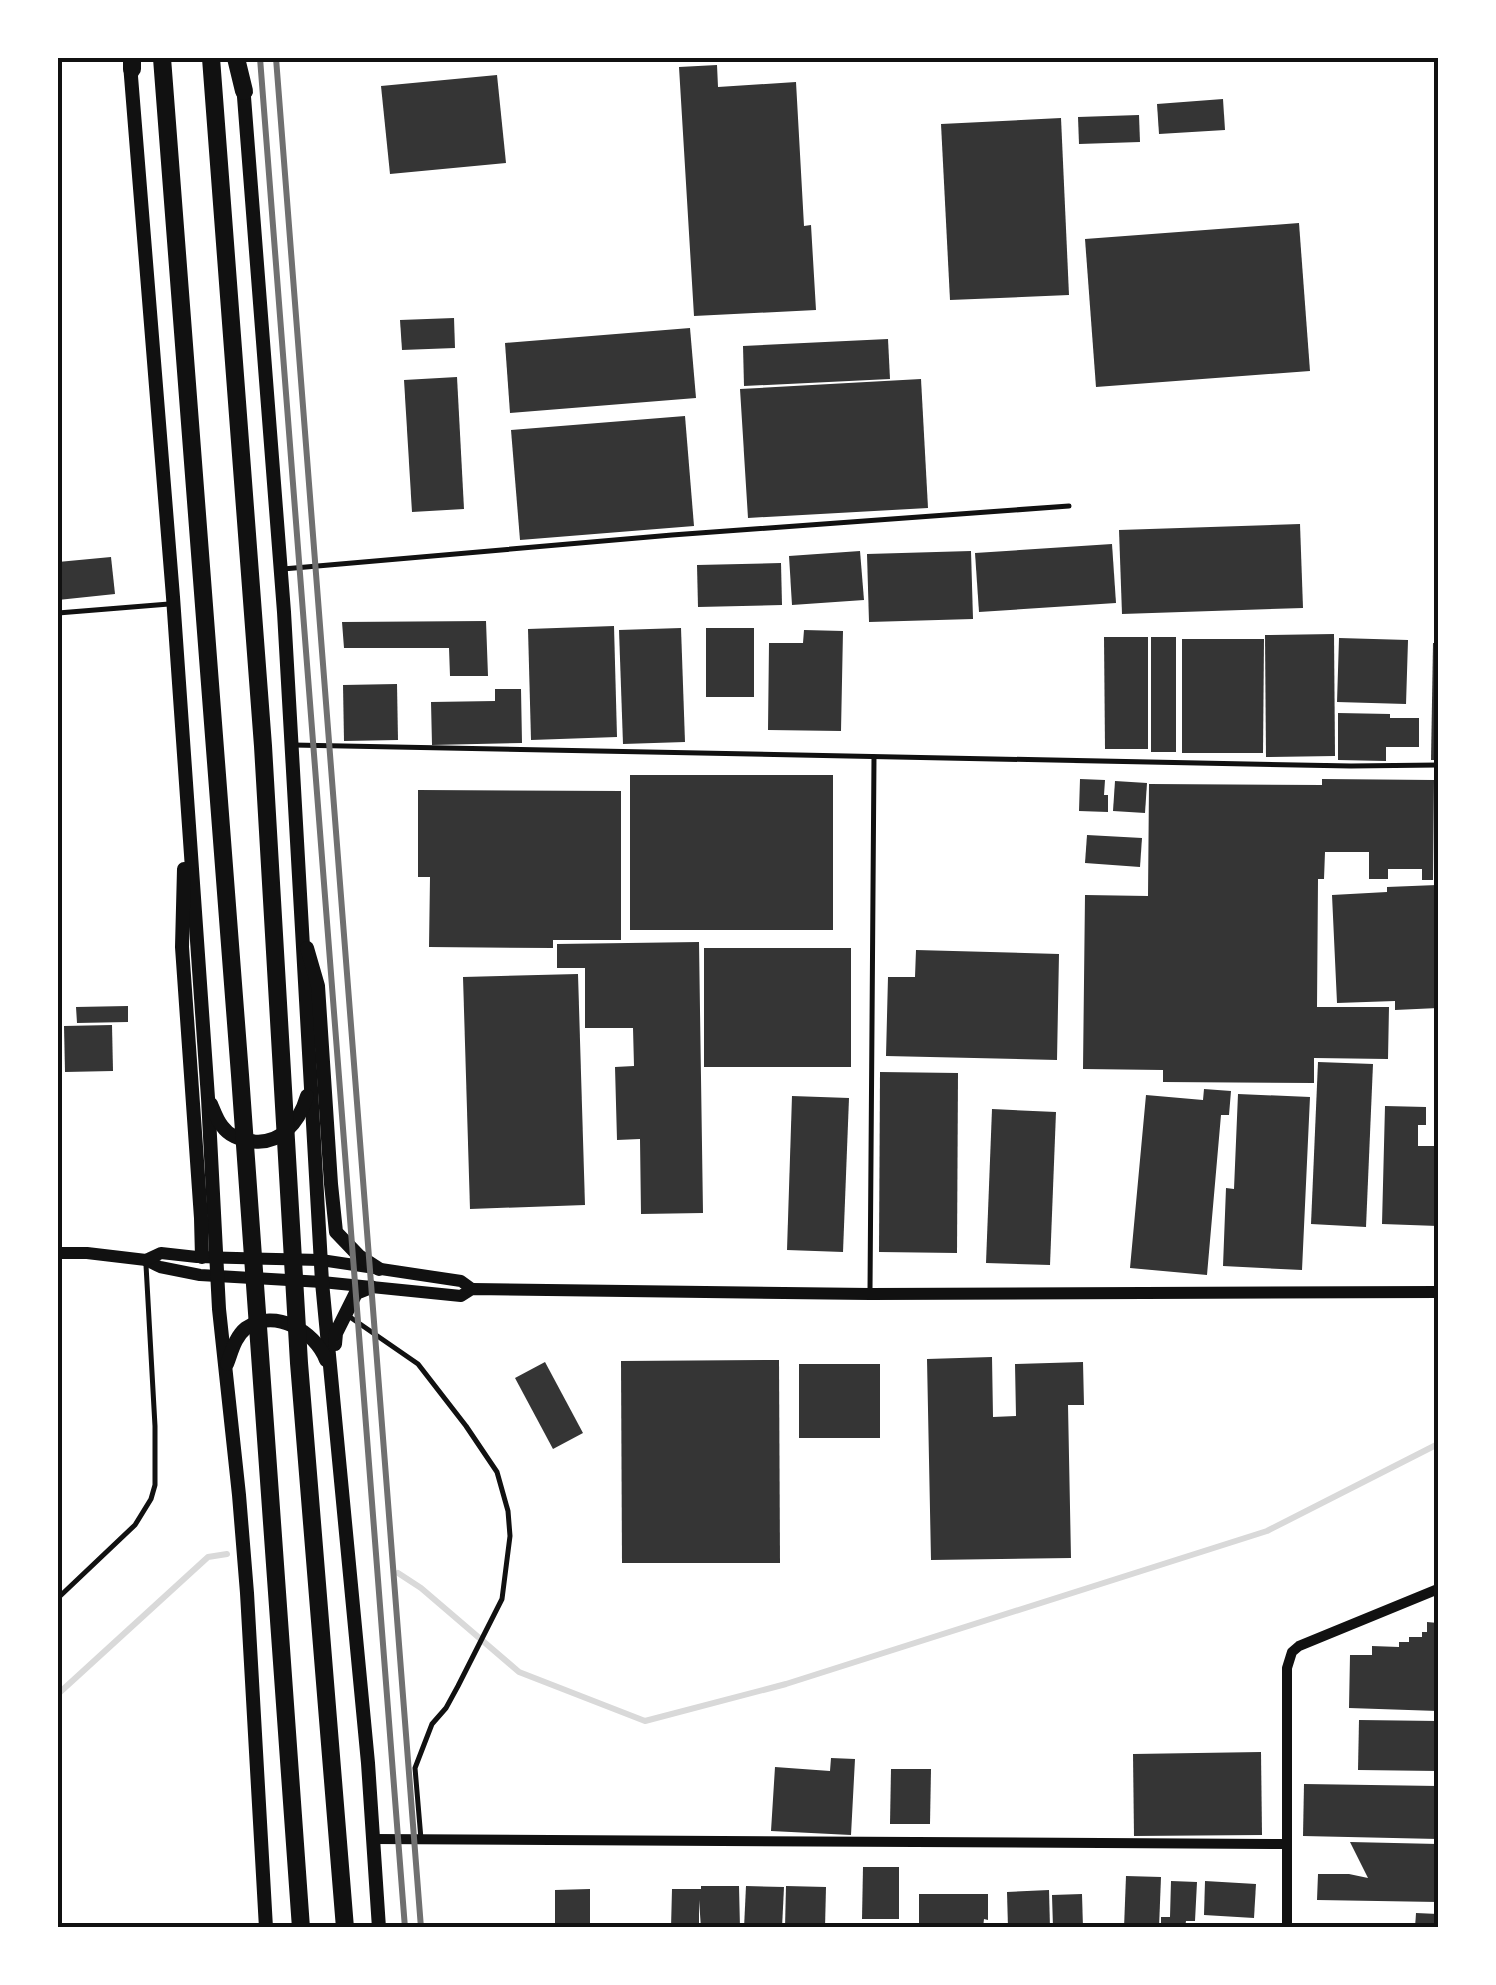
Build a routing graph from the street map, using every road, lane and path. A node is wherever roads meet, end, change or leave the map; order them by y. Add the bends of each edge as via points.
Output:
1 (238, 58) edge
2 (212, 60) edge
3 (131, 61) edge
4 (162, 62) edge
5 (244, 91) joint
6 (1069, 506) dead end
7 (280, 570) junction
8 (173, 604) junction
9 (58, 613) edge
10 (290, 745) junction
11 (874, 755) junction
12 (1438, 765) edge
13 (186, 782) junction
14 (300, 923) junction
15 (310, 1085) junction
16 (208, 1098) junction
17 (58, 1253) edge
18 (210, 1258) junction
19 (146, 1260) junction
20 (321, 1260) junction
21 (380, 1269) junction
22 (218, 1277) junction
23 (322, 1282) junction
24 (371, 1287) junction
25 (472, 1289) junction
26 (1438, 1292) edge
27 (870, 1294) junction
28 (344, 1314) junction
29 (226, 1369) junction
30 (331, 1374) junction
31 (1438, 1589) edge
32 (58, 1598) edge
33 (374, 1839) junction
34 (421, 1839) junction
35 (1288, 1844) junction
36 (266, 1928) edge
37 (302, 1928) edge
38 (345, 1928) edge
39 (380, 1928) edge
40 (1287, 1928) edge

1 - 5 highway
2 - 38 highway
3 - 8 main road
4 - 37 highway
5 - 7 main road
6 - 7 lane
7 - 10 main road
8 - 9 lane
8 - 13 main road
10 - 11 lane
10 - 14 main road
11 - 12 lane
11 - 27 lane
13 - 16 main road
13 - 18 main road via 182,946 201,1218
14 - 15 main road
14 - 21 main road via 318,986 336,1232
15 - 16 main road via 294,1124 276,1139 259,1142 236,1138 222,1126
15 - 20 main road
16 - 18 main road
17 - 19 street
18 - 19 street via 161,1253
18 - 20 street
18 - 22 main road
19 - 22 street
19 - 32 lane via 155,1484 134,1525
20 - 21 street
20 - 23 main road
21 - 25 street via 461,1281
22 - 23 street
22 - 29 main road
23 - 24 street
23 - 30 main road
24 - 25 street via 462,1296
24 - 28 main road via 356,1293
25 - 27 street
26 - 27 street
28 - 30 main road
28 - 34 lane via 418,1364 496,1472 508,1510 502,1598 414,1768
29 - 30 main road via 247,1327 271,1320 311,1336
29 - 36 main road
30 - 33 main road
31 - 35 street via 1292,1652
33 - 34 street
33 - 39 main road
34 - 35 street
35 - 40 street

